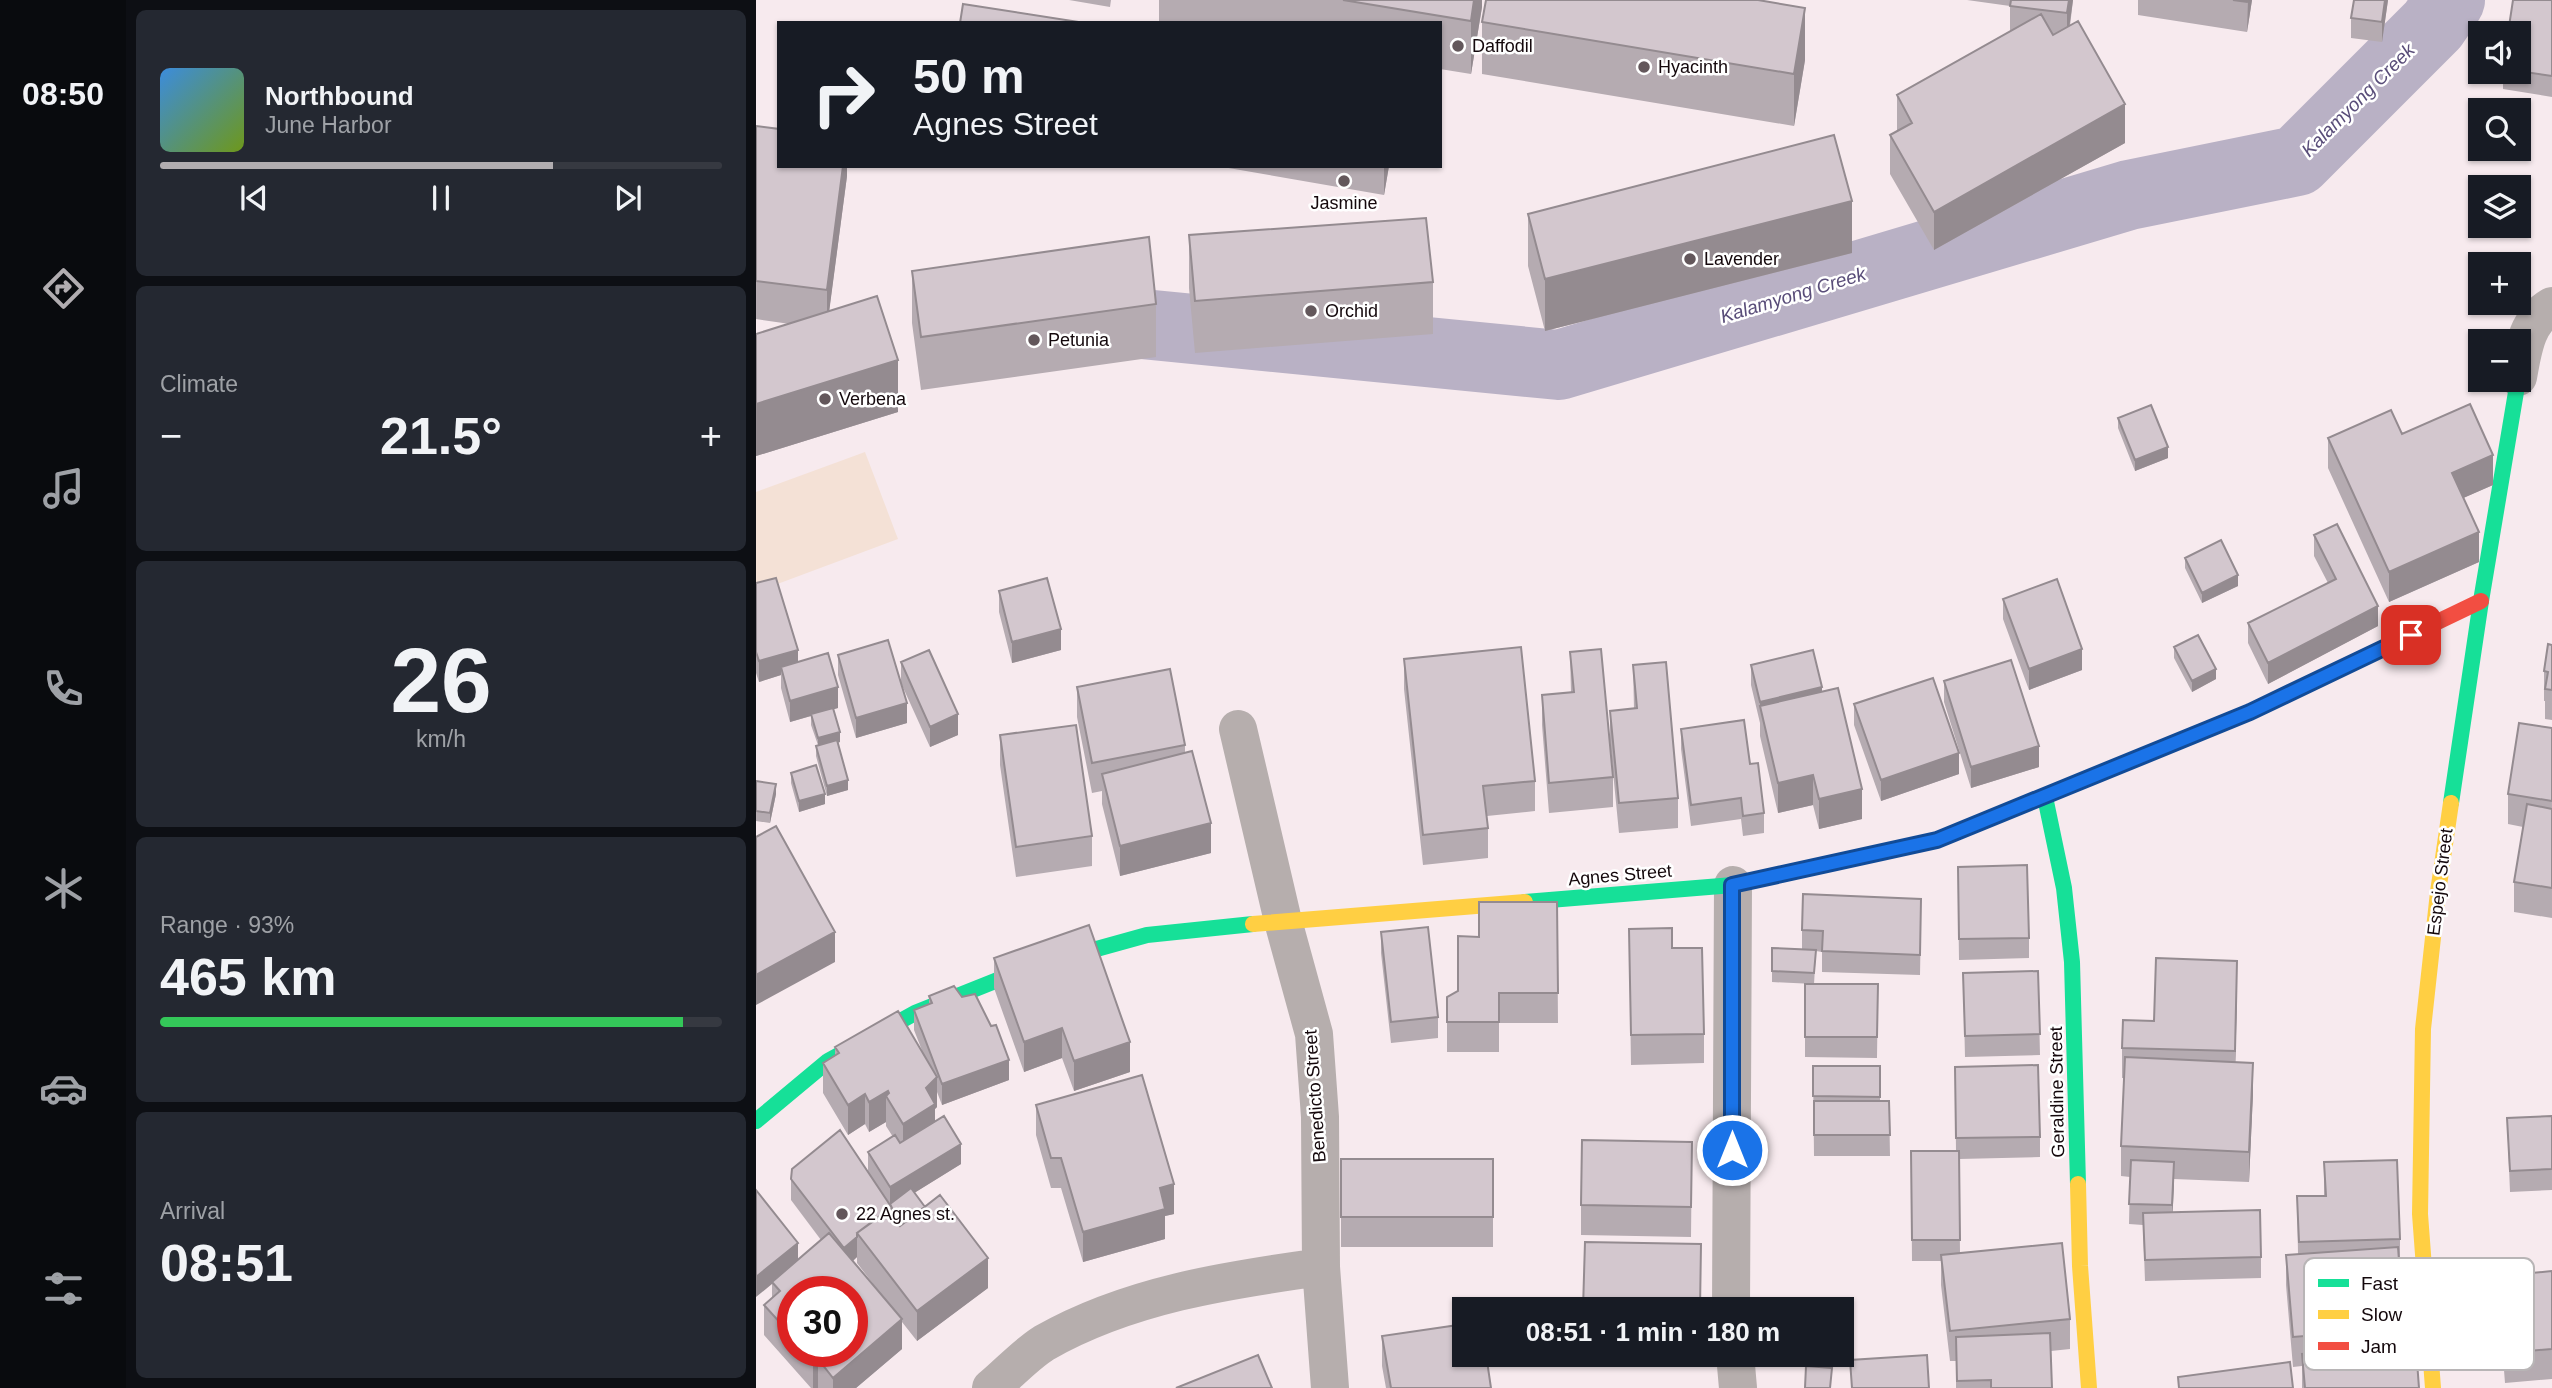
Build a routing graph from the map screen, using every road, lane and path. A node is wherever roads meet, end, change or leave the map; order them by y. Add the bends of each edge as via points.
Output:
1 (2548, 309) edge
2 (2529, 329) edge
3 (2516, 392) edge
4 (2480, 601) junction
5 (1238, 729) dead end
6 (2045, 797) junction
7 (1732, 885) junction
8 (1283, 922) junction
9 (756, 1121) edge
10 (2423, 1258) edge
11 (1321, 1268) junction
12 (1731, 1297) edge
13 (1736, 1367) edge
14 (2432, 1370) edge
15 (991, 1388) edge
16 (1330, 1388) edge
17 (1738, 1388) edge
18 (2089, 1388) edge
19 (2433, 1388) edge

1 - 2 street, Espejo Street
3 - 4 street, Espejo Street
4 - 6 street, Agnes Street via 2250,712
4 - 10 street, Espejo Street via 2423,1028
5 - 8 street, Benedicto Street
6 - 7 street, Agnes Street via 1937,840
6 - 18 street, Geraldine Street via 2066,898 2074,989 2081,1275
7 - 8 street, Agnes Street
7 - 12 street
8 - 9 street, Agnes Street via 1147,935 1028,968 915,1013 828,1061
8 - 11 street, Benedicto Street via 1314,1034 1320,1117
11 - 15 street via 1231,1280 1116,1309 1042,1344
11 - 16 street, Benedicto Street
13 - 17 street
14 - 19 street, Espejo Street

